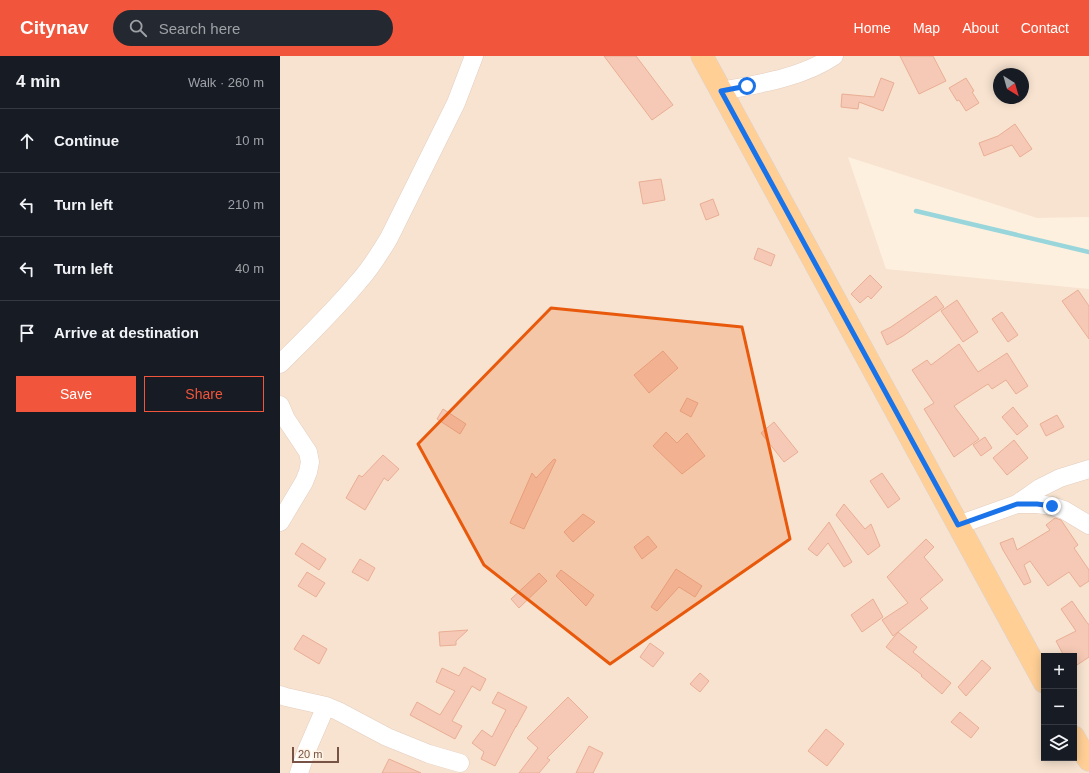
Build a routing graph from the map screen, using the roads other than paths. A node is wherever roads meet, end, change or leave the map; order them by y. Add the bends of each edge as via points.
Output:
1 (474, 56) edge
2 (702, 56) edge
3 (834, 56) edge
4 (721, 91) junction
5 (280, 364) edge
6 (280, 405) edge
7 (1089, 468) edge
8 (1017, 504) junction
9 (280, 522) edge
10 (1089, 524) edge
11 (958, 525) junction
12 (1041, 677) edge
13 (280, 695) edge
14 (326, 706) junction
15 (1077, 742) edge
16 (1089, 760) edge
17 (460, 763) dead end
18 (300, 773) edge

1 - 5 street via 456,104 389,238 360,280
2 - 4 main road
3 - 4 street via 806,71
4 - 11 main road
6 - 9 street via 286,419 308,452 310,462 304,482
7 - 8 street via 1040,488
8 - 10 street via 1052,506
8 - 11 street
11 - 12 main road
13 - 14 street
14 - 17 street via 387,737
14 - 18 street via 306,752
15 - 16 main road

